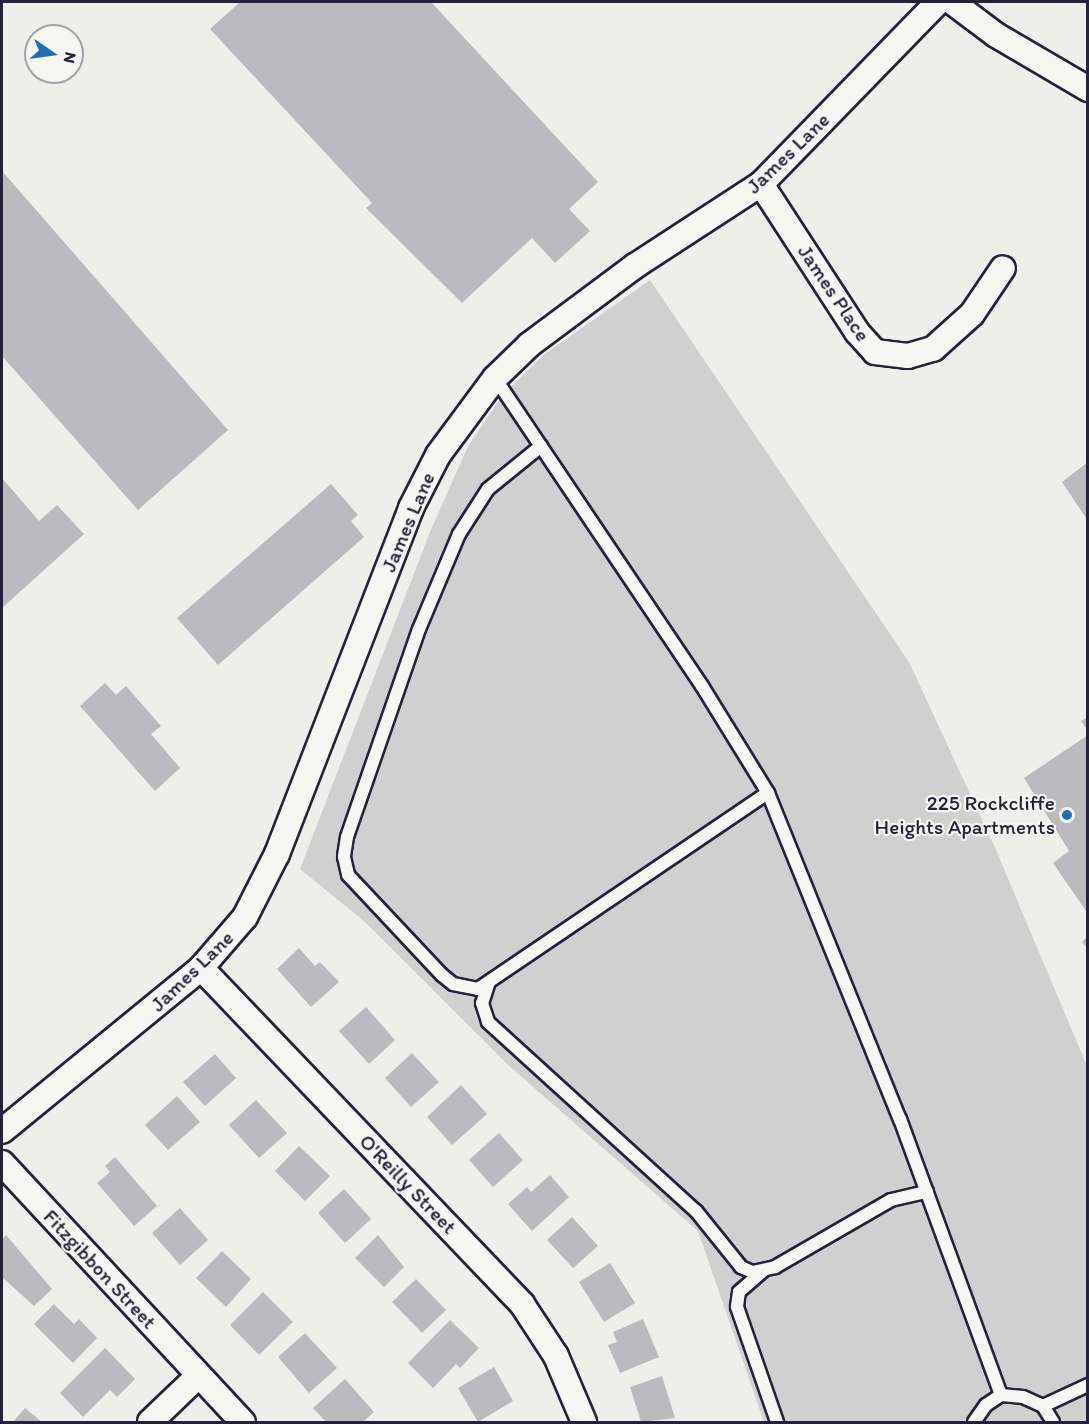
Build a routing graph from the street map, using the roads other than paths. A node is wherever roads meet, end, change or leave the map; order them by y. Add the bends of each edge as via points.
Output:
1 (938, 2) edge
2 (952, 2) edge
3 (1088, 89) edge
4 (761, 184) junction
5 (1003, 268) dead end
6 (495, 378) junction
7 (541, 446) junction
8 (768, 793) junction
9 (201, 968) junction
10 (488, 985) junction
11 (2, 1131) edge
12 (2, 1163) edge
13 (927, 1192) junction
14 (763, 1271) junction
15 (198, 1376) junction
16 (1088, 1385) edge
17 (1001, 1395) junction
18 (1043, 1406) junction
19 (150, 1422) edge
20 (243, 1422) edge
21 (584, 1422) edge
22 (777, 1422) edge
23 (974, 1422) edge
24 (1053, 1422) edge

1 - 4 street, James Lane
2 - 3 street via 996,35
4 - 5 street, James Place via 856,332 875,352 908,356 933,349 972,314
4 - 6 street, James Lane via 635,266 529,345
6 - 7 lane
6 - 9 street, James Lane via 438,455 411,508 261,889 235,930
7 - 8 lane via 702,686
7 - 10 lane via 488,489 459,534 419,629 347,837 344,857 348,875 359,890 442,975 465,988
8 - 10 lane
8 - 13 lane
9 - 11 street, James Lane
9 - 21 street, O'Reilly Street via 522,1304 556,1356
10 - 14 lane via 482,1003 488,1022 696,1211 734,1261 752,1272
12 - 15 street, Fitzgibbon Street
13 - 14 lane via 891,1200
13 - 17 lane
14 - 22 lane via 739,1292 737,1307
15 - 19 street
15 - 20 street, Fitzgibbon Street
16 - 18 lane
17 - 18 lane via 1023,1397
17 - 23 lane via 986,1404
18 - 24 lane

